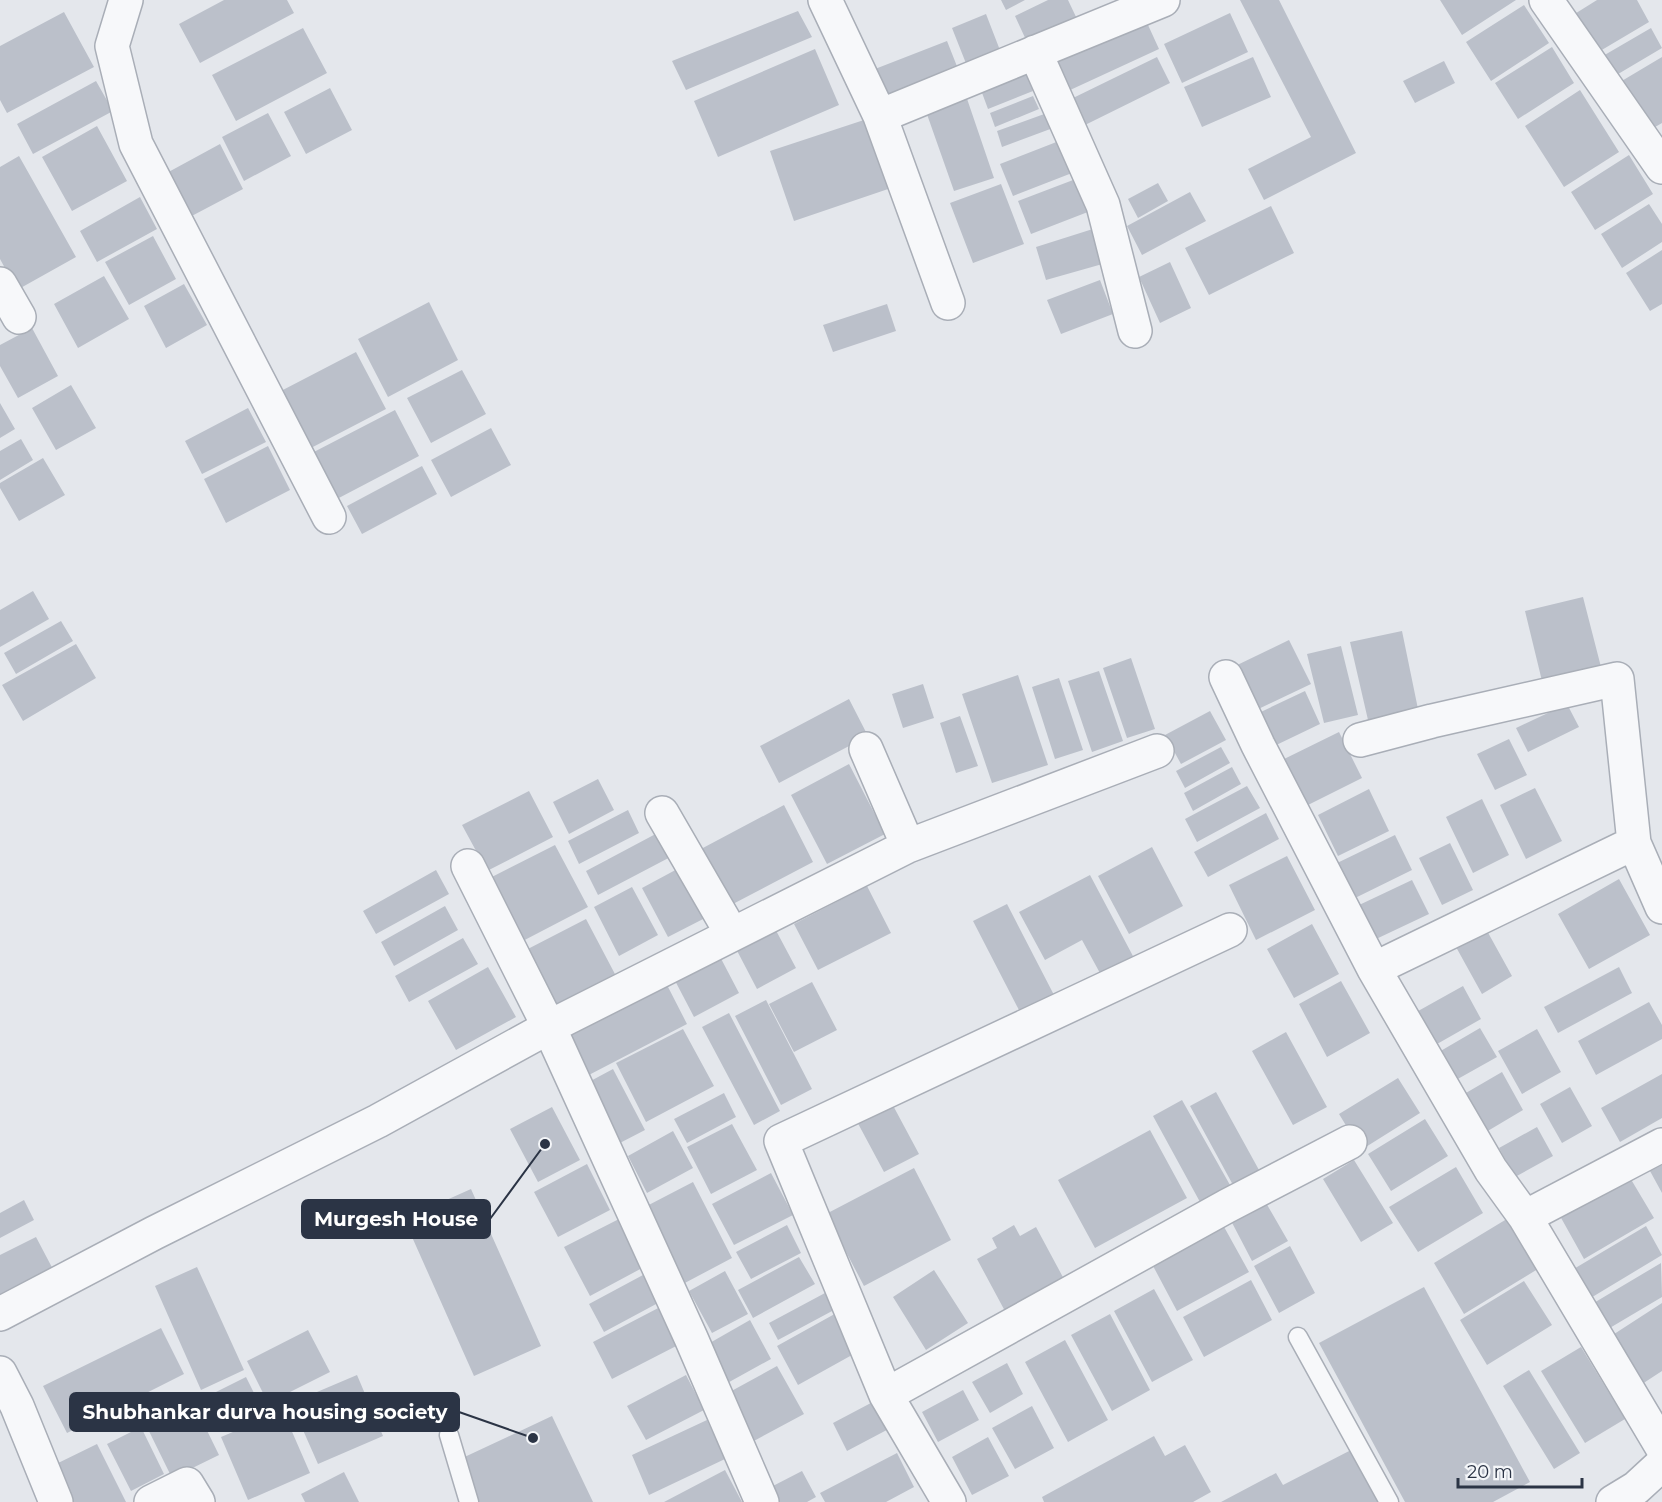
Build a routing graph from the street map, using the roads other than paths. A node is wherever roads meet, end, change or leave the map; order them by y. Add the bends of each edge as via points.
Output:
1 (126, 0) edge
2 (825, 0) edge
3 (1163, 0) edge
4 (1546, 0) edge
5 (1035, 52) junction
6 (880, 116) junction
7 (1662, 167) edge
8 (0, 284) edge
9 (948, 303) dead end
10 (19, 317) dead end
11 (1135, 331) dead end
12 (329, 518) dead end
13 (1226, 677) dead end
14 (1360, 740) dead end
15 (866, 749) dead end
16 (1157, 751) dead end
17 (662, 813) dead end
18 (1635, 843) junction
19 (908, 846) junction
20 (468, 866) dead end
21 (1662, 907) edge
22 (1230, 930) dead end
23 (732, 934) junction
24 (1374, 969) junction
25 (549, 1027) junction
26 (1350, 1142) dead end
27 (1662, 1145) edge
28 (1525, 1217) junction
29 (0, 1314) edge
30 (1298, 1337) dead end
31 (0, 1373) edge
32 (886, 1395) junction
33 (9, 1416) edge
34 (449, 1435) dead end
35 (1662, 1447) edge
36 (1662, 1464) edge
37 (56, 1502) edge
38 (151, 1502) edge
39 (198, 1502) edge
40 (469, 1502) edge
41 (762, 1502) edge
42 (949, 1502) edge
43 (1389, 1502) edge
44 (1613, 1502) edge

1 - 12 street via 112,46 136,144
2 - 6 street
3 - 5 street
4 - 7 street
5 - 6 street
5 - 11 street via 1103,206
6 - 9 street
8 - 10 street
13 - 24 street
14 - 18 street via 1617,679
15 - 19 street
16 - 19 street
17 - 23 street
18 - 21 street
18 - 24 street
19 - 23 street
20 - 25 street
22 - 32 street via 781,1141
23 - 25 street
24 - 28 street via 1491,1170
25 - 29 street via 378,1120
25 - 41 street
26 - 32 street
27 - 28 street
28 - 35 street
30 - 43 lane
31 - 33 street
32 - 42 street
33 - 37 street
34 - 40 lane
36 - 44 street
38 - 39 street via 187,1484

